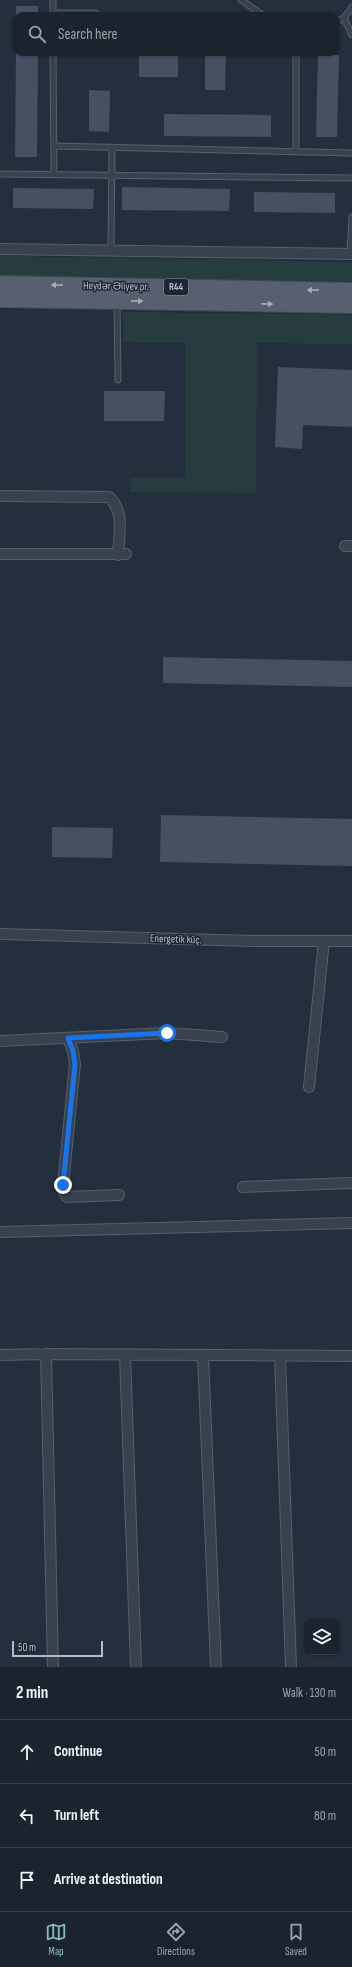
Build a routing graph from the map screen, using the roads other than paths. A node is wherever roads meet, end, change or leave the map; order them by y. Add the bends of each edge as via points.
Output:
1 (53, 0) edge
2 (241, 0) edge
3 (352, 7) edge
4 (53, 12) edge
5 (258, 12) edge
6 (344, 18) junction
7 (340, 20) edge
8 (352, 35) edge
9 (54, 56) edge
10 (296, 56) edge
11 (54, 146) junction
12 (112, 148) junction
13 (296, 152) junction
14 (352, 152) edge
15 (0, 174) edge
16 (54, 174) junction
17 (111, 176) junction
18 (352, 178) edge
19 (352, 217) edge
20 (0, 249) edge
21 (111, 250) junction
22 (351, 254) edge
23 (0, 284) edge
24 (352, 290) edge
25 (0, 300) edge
26 (116, 301) junction
27 (352, 305) edge
28 (118, 380) dead end
29 (0, 496) edge
30 (0, 554) edge
31 (0, 934) edge
32 (324, 941) junction
33 (352, 941) edge
34 (222, 1037) dead end
35 (68, 1038) junction
36 (0, 1041) edge
37 (309, 1087) dead end
38 (352, 1183) edge
39 (244, 1187) dead end
40 (119, 1195) dead end
41 (352, 1223) edge
42 (0, 1232) edge
43 (46, 1354) junction
44 (125, 1354) junction
45 (0, 1355) edge
46 (203, 1356) junction
47 (280, 1356) junction
48 (352, 1356) edge
49 (53, 1667) edge
50 (136, 1667) edge
51 (216, 1667) edge
52 (291, 1667) edge

1 - 4 lane
2 - 5 lane
3 - 6 lane
6 - 7 lane
6 - 8 lane
9 - 11 lane
10 - 13 lane
11 - 12 lane
11 - 16 lane
12 - 13 lane
12 - 17 lane
13 - 14 lane
15 - 16 lane
16 - 17 lane
17 - 18 lane
17 - 21 lane
19 - 22 lane
20 - 21 street
21 - 22 street
24 -> 23 main road, Heydər Əliyev pr. / R44
25 - 26 main road, Heydər Əliyev pr. / R44
26 -> 27 main road, Heydər Əliyev pr. / R44
26 - 28 lane
29 - 30 street via 109,497 116,503 120,514 122,554
31 - 32 street, Energetik küç. via 254,942
32 - 33 street, Energetik küç.
32 - 37 street
34 - 35 street via 167,1033
35 - 36 street
35 - 40 street via 75,1064 64,1193 67,1197
38 - 39 street
41 - 42 street
43 - 44 street
43 - 45 street
43 - 49 street
44 - 46 street
44 - 50 street
46 - 47 street
46 - 51 street
47 - 48 street
47 - 52 street

